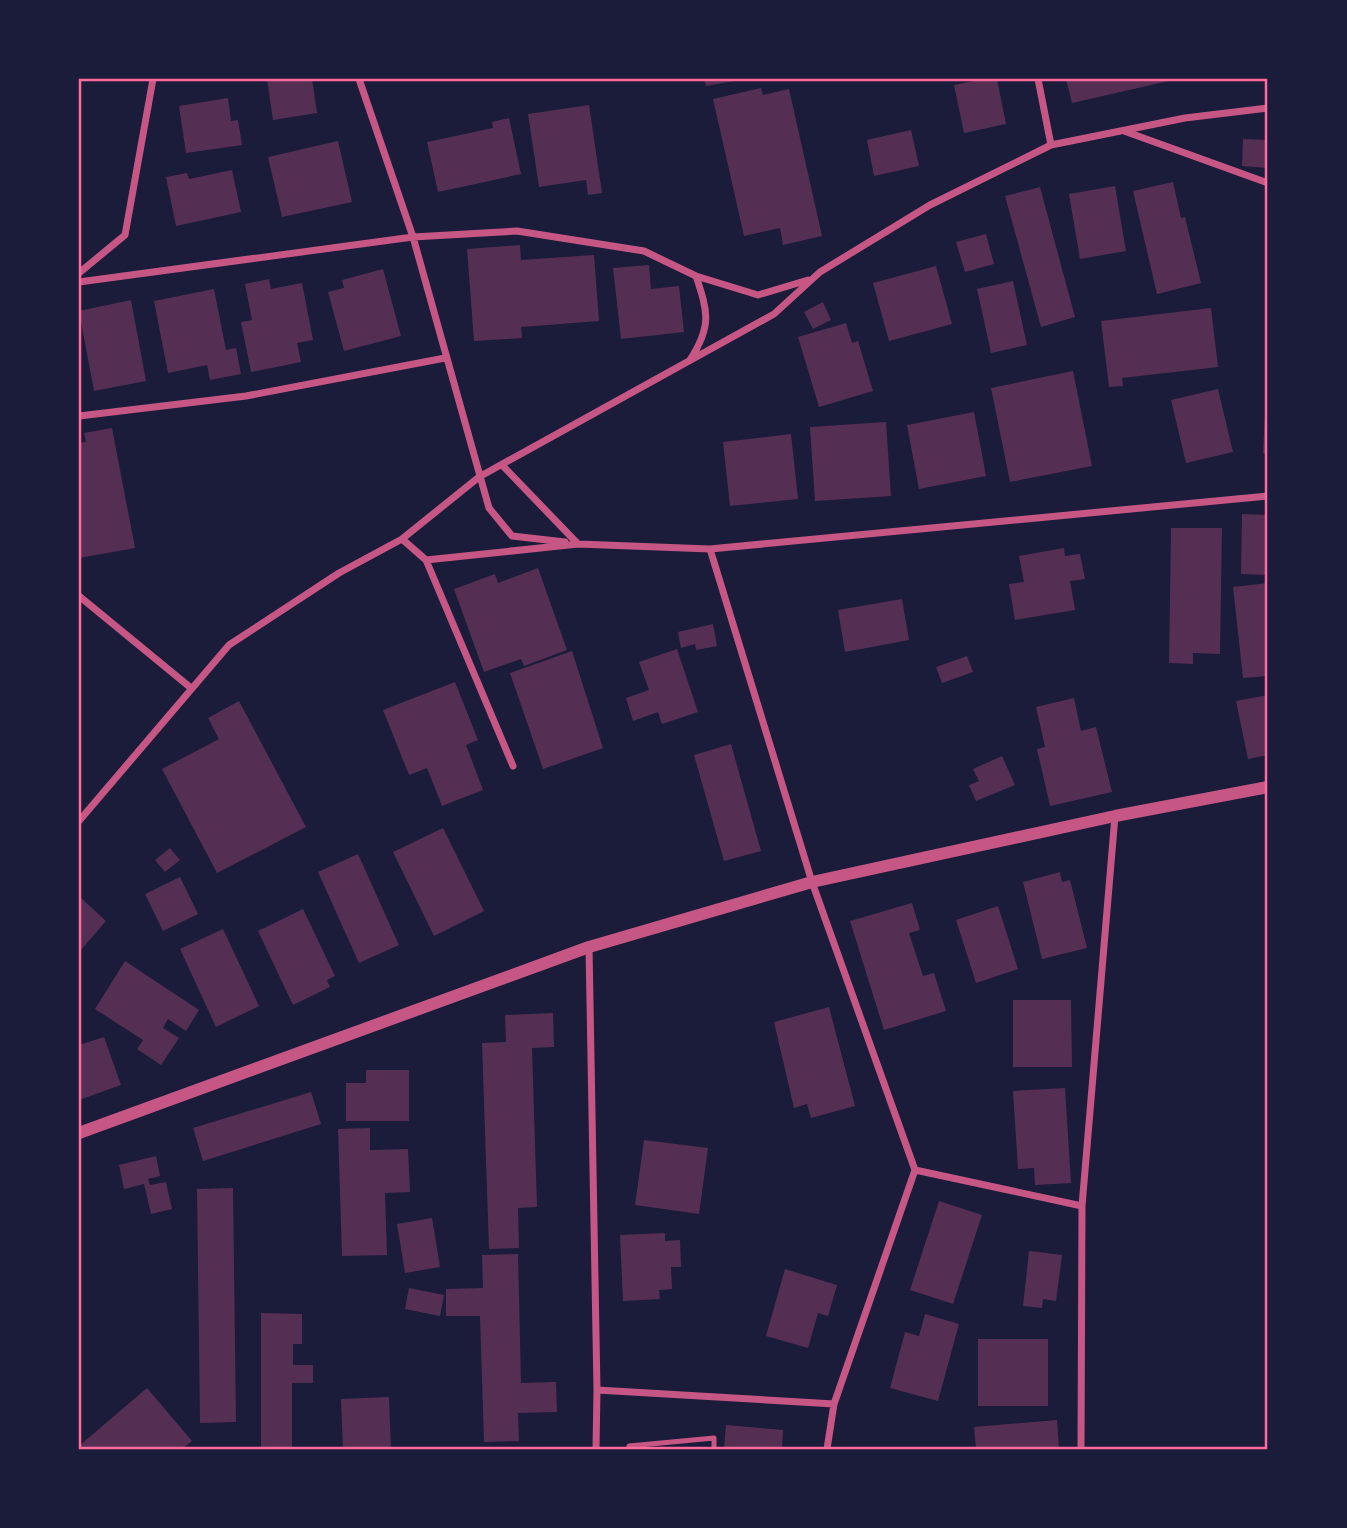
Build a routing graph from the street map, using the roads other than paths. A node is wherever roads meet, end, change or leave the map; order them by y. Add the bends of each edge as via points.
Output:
1 (153, 79) edge
2 (359, 79) edge
3 (1038, 79) edge
4 (1268, 108) edge
5 (1123, 130) junction
6 (1051, 145) junction
7 (1268, 183) edge
8 (413, 237) junction
9 (79, 273) edge
10 (696, 276) junction
11 (812, 279) junction
12 (79, 282) edge
13 (445, 358) junction
14 (690, 360) junction
15 (79, 416) edge
16 (502, 465) junction
17 (479, 477) junction
18 (1268, 496) edge
19 (402, 539) junction
20 (578, 544) junction
21 (710, 549) junction
22 (426, 560) junction
23 (79, 596) edge
24 (191, 688) junction
25 (513, 766) dead end
26 (1268, 787) edge
27 (1115, 816) junction
28 (79, 821) edge
29 (812, 882) junction
30 (589, 947) junction
31 (79, 1133) edge
32 (915, 1170) junction
33 (1082, 1206) junction
34 (597, 1390) junction
35 (834, 1404) junction
36 (596, 1449) edge
37 (629, 1449) edge
38 (714, 1449) edge
39 (827, 1449) edge
40 (1081, 1449) edge

1 - 9 street via 125,234
2 - 8 street
3 - 6 street
4 - 5 street via 1185,117
5 - 6 street
5 - 7 street
6 - 11 street via 930,205
8 - 10 street via 517,230 645,251
8 - 12 street
8 - 13 street
10 - 11 street via 758,295
10 - 14 street via 707,309 704,337
11 - 14 street via 774,314
13 - 15 street via 246,396
13 - 17 street
14 - 16 street
16 - 17 street
16 - 20 street
17 - 19 street
17 - 20 street via 489,508 512,536
18 - 21 street
19 - 22 street
19 - 24 street via 339,573 229,645
20 - 21 street
20 - 22 street
21 - 29 street
22 - 25 street
23 - 24 street
24 - 28 street
26 - 27 street
27 - 29 street
27 - 33 street
29 - 30 street
29 - 32 street
30 - 31 street
30 - 34 street
32 - 33 street
32 - 35 street
33 - 40 street
34 - 35 street
34 - 36 street
35 - 39 street
37 - 38 lane via 714,1438

